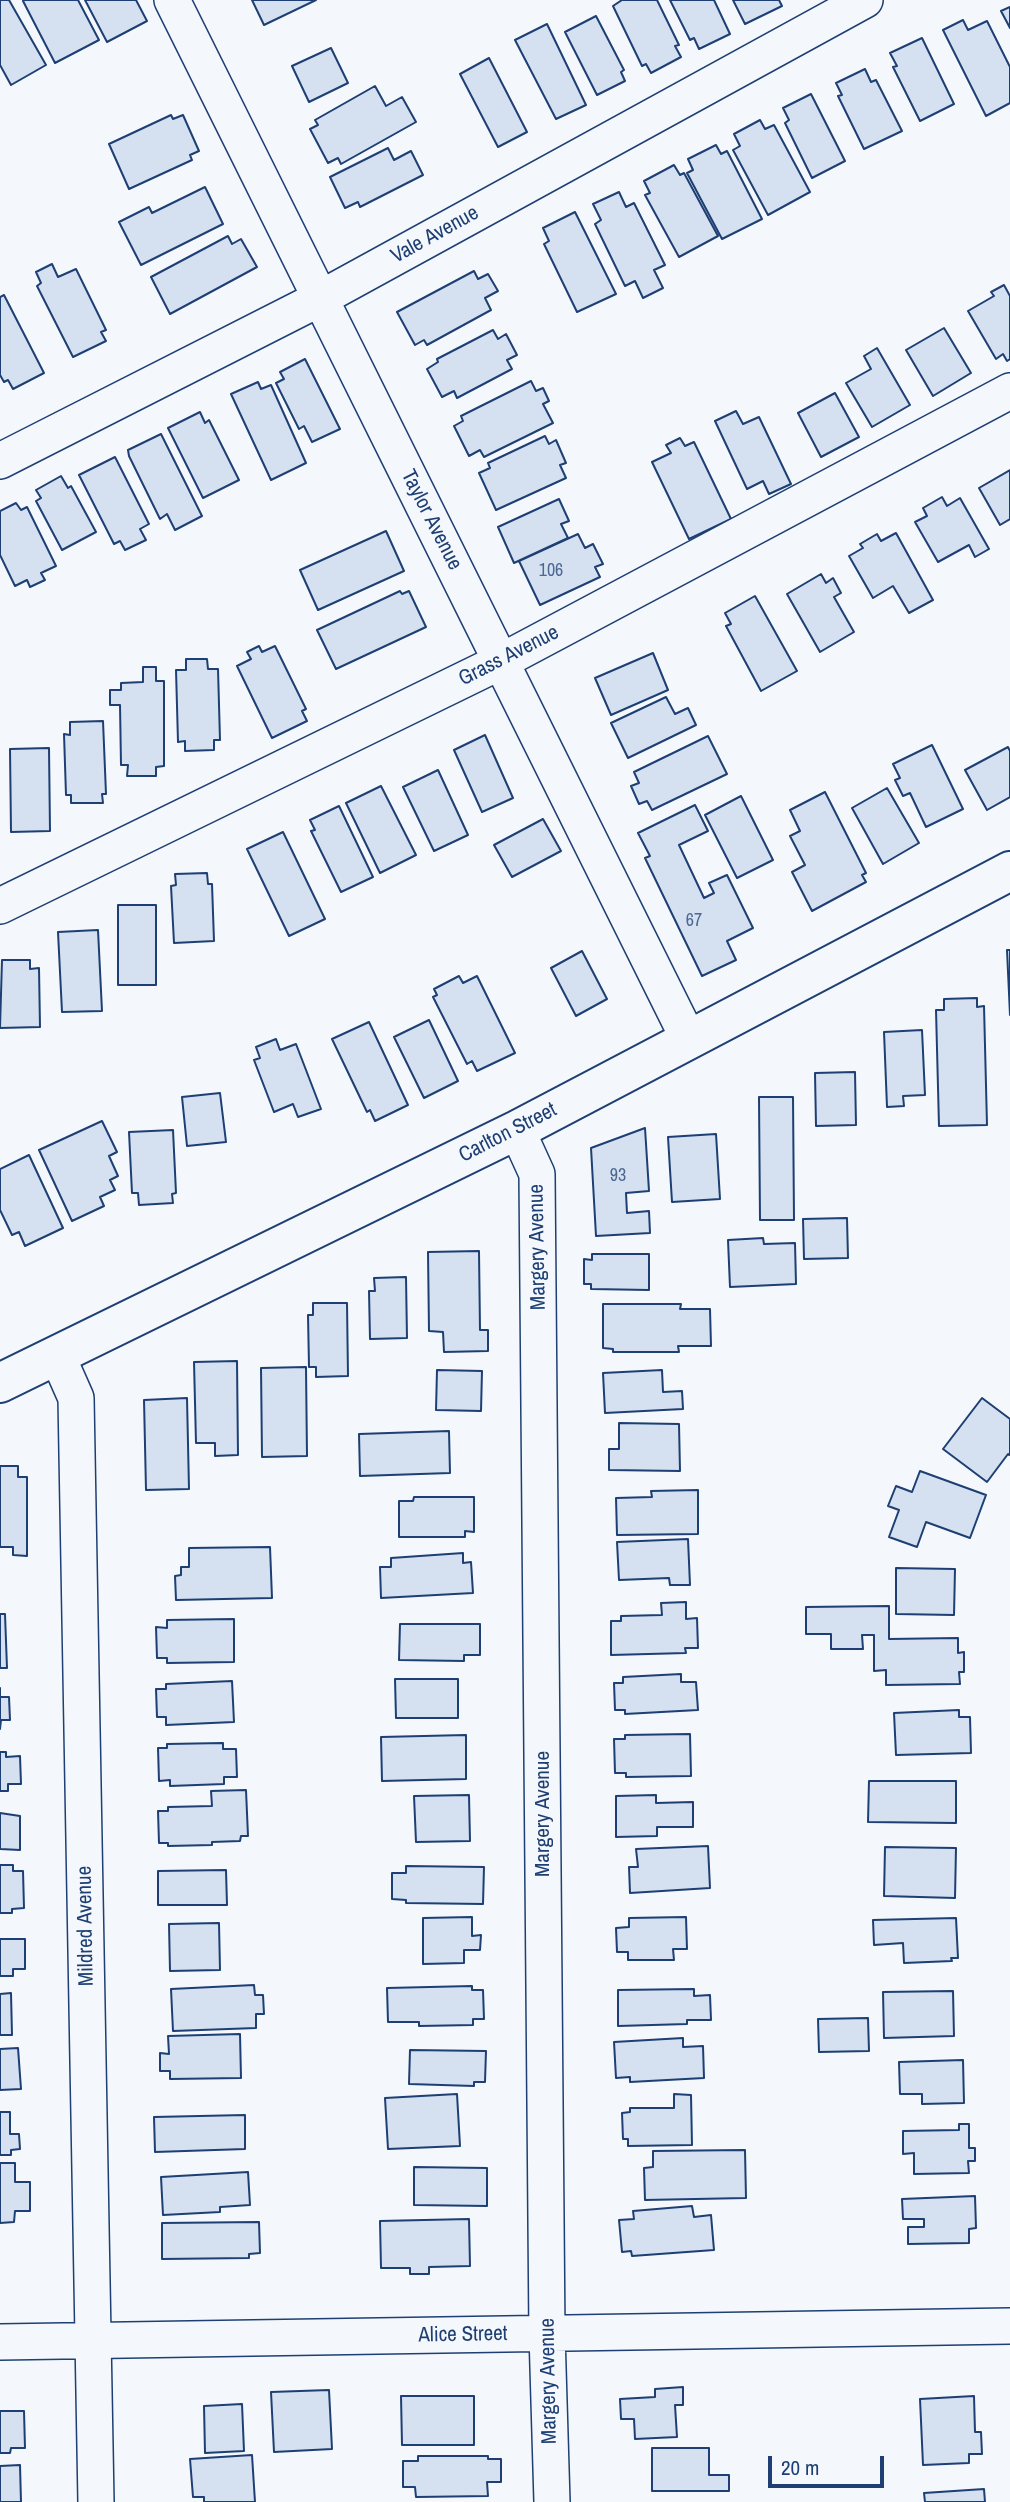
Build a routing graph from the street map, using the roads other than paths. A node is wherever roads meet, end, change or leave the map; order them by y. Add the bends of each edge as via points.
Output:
1 (172, 0) edge
2 (865, 0) edge
3 (321, 298) junction
4 (1010, 391) edge
5 (0, 461) edge
6 (502, 661) junction
7 (1010, 871) edge
8 (0, 906) edge
9 (689, 1040) junction
10 (517, 1130) junction
11 (57, 1355) junction
12 (0, 1382) edge
13 (1010, 2326) edge
14 (547, 2334) junction
15 (93, 2340) junction
16 (0, 2342) edge
17 (96, 2502) edge
18 (552, 2502) edge

1 - 3 street, Taylor Avenue
2 - 3 street, Vale Avenue
3 - 5 street, Vale Avenue
3 - 6 street, Taylor Avenue
4 - 6 street, Grass Avenue
6 - 8 street, Grass Avenue
6 - 9 street, Taylor Avenue
7 - 9 main road, Carlton Street
9 - 10 main road, Carlton Street
10 - 11 main road, Carlton Street
10 - 14 street, Margery Avenue via 537,1174
11 - 12 main road, Carlton Street
11 - 15 street, Mildred Avenue via 76,1398
13 - 14 street, Alice Street
14 - 15 street, Alice Street
14 - 18 street, Margery Avenue
15 - 16 street, Alice Street
15 - 17 street, Mildred Avenue

